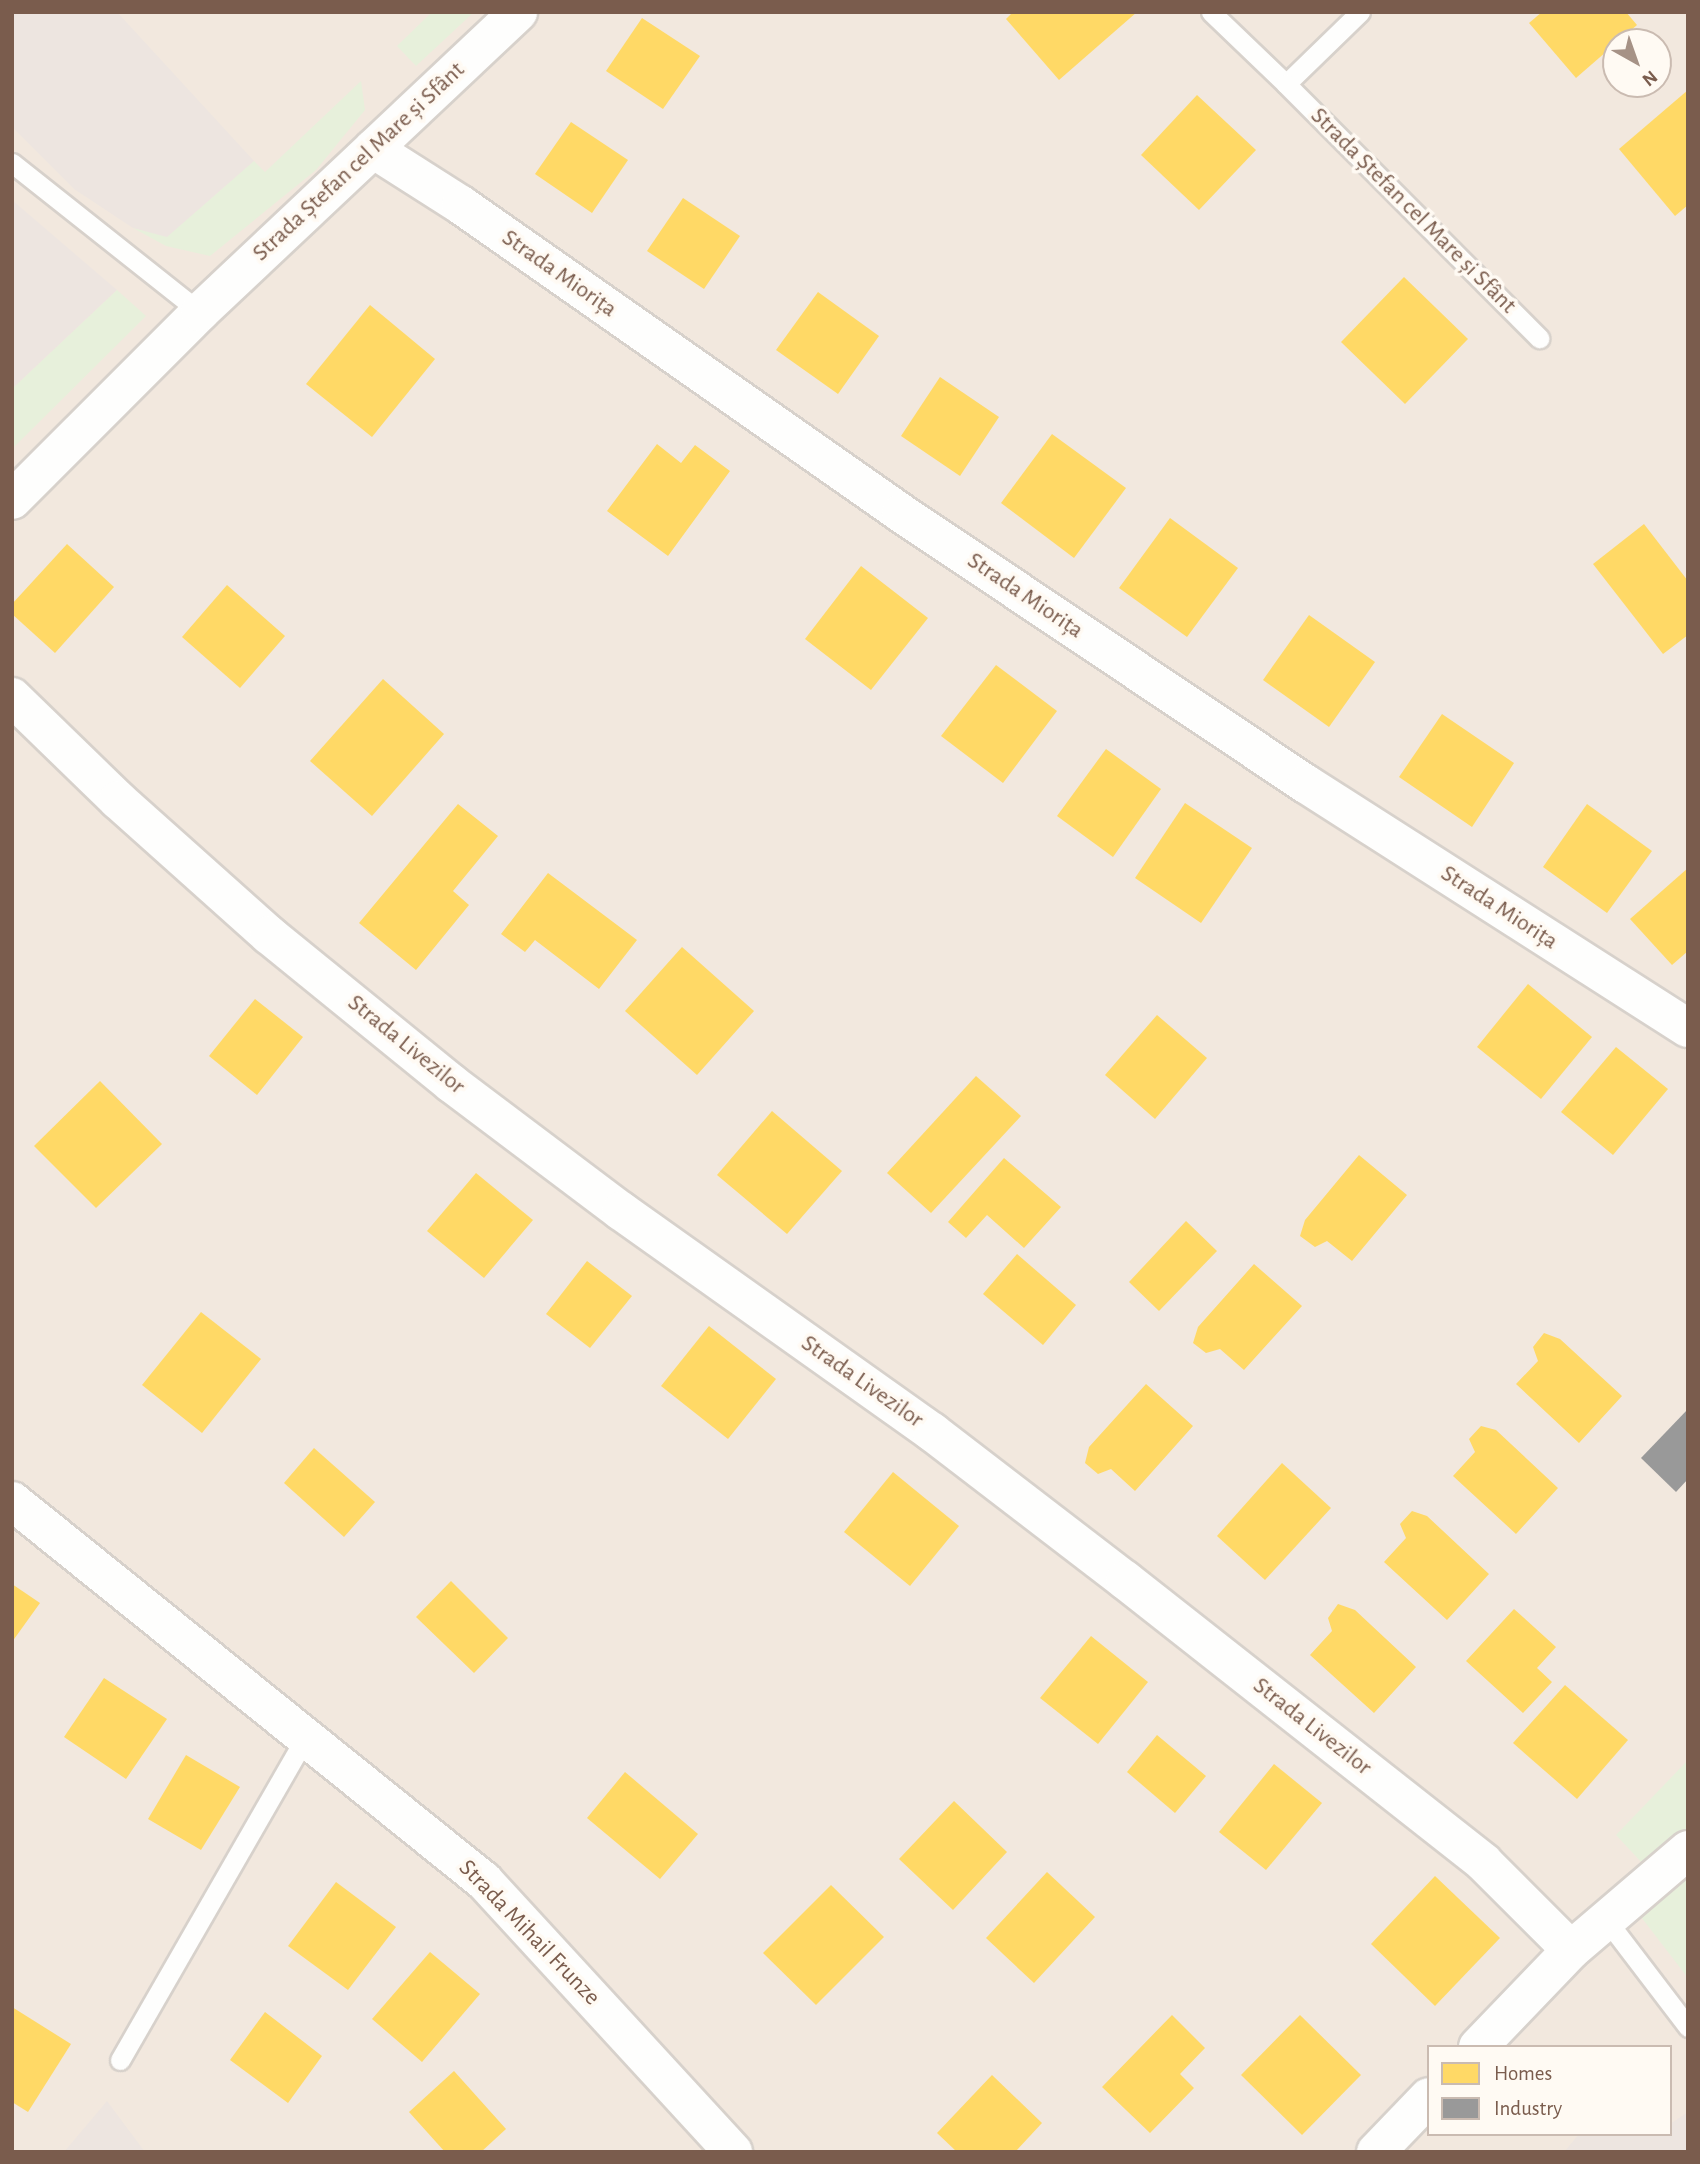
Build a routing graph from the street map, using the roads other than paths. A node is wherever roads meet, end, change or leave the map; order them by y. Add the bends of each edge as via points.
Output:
1 (518, 12) edge
2 (1211, 12) edge
3 (1360, 12) edge
4 (1286, 84) junction
5 (373, 149) junction
6 (12, 163) edge
7 (200, 312) junction
8 (1539, 338) dead end
9 (12, 500) edge
10 (12, 697) edge
11 (1688, 1028) edge
12 (12, 1501) edge
13 (306, 1736) junction
14 (1688, 1850) edge
15 (1605, 1918) junction
16 (1571, 1950) junction
17 (1688, 2027) edge
18 (1480, 2045) edge
19 (120, 2060) dead end
20 (1427, 2099) edge
21 (733, 2152) edge
22 (1376, 2152) edge

1 - 5 street, Strada Ștefan cel Mare și Sfânt
2 - 4 lane, Strada Ștefan cel Mare și Sfânt
3 - 4 lane
4 - 8 lane, Strada Ștefan cel Mare și Sfânt
5 - 7 street, Strada Ștefan cel Mare și Sfânt
5 - 11 street, Strada Miorița via 461,205 912,521 1283,769
6 - 7 lane
7 - 9 street, Strada Ștefan cel Mare și Sfânt
10 - 16 street, Strada Livezilor via 259,926 441,1074 621,1212 932,1432 1125,1580 1483,1862
12 - 13 street, Strada Mihail Frunze
13 - 19 lane
13 - 21 street, Strada Mihail Frunze via 485,1881
14 - 15 street
15 - 16 street
15 - 17 lane
16 - 18 street
20 - 22 street

